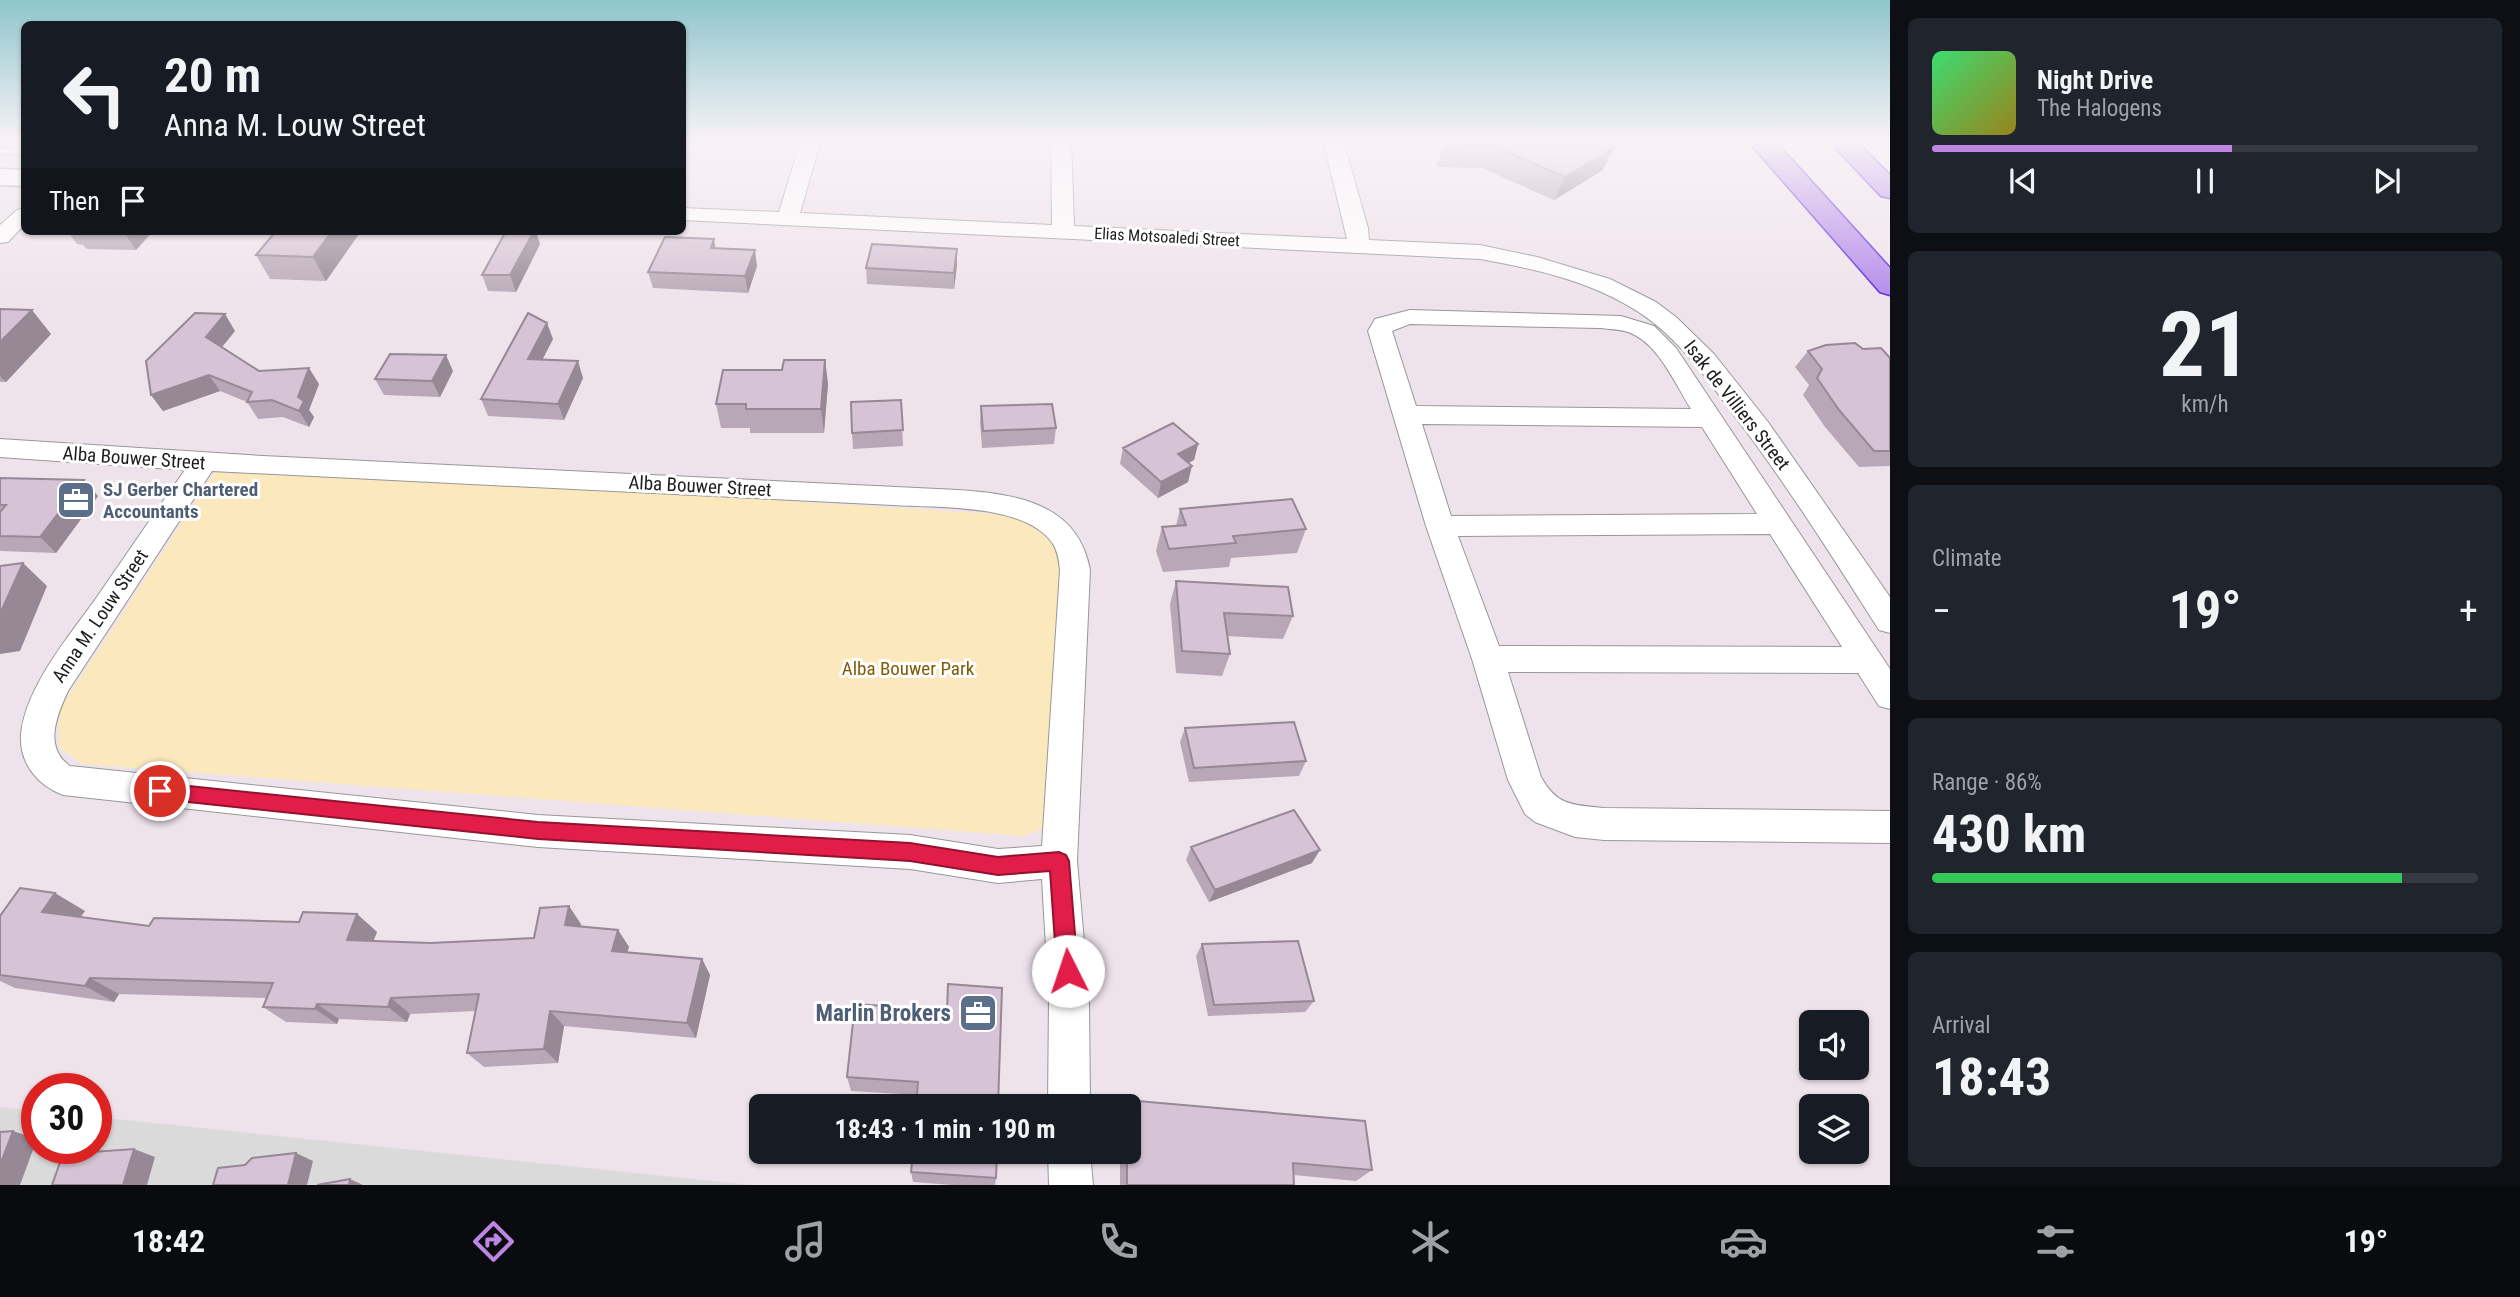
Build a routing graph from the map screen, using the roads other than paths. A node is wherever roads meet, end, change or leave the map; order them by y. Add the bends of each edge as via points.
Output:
1 (795, 195) edge
2 (1062, 195) edge
3 (1348, 195) edge
4 (1809, 195) edge
5 (686, 214) edge
6 (21, 217) edge
7 (788, 218) junction
8 (1063, 232) junction
9 (0, 237) edge
10 (1358, 244) junction
11 (1890, 286) edge
12 (1406, 415) junction
13 (1709, 418) junction
14 (0, 448) edge
15 (204, 463) junction
16 (1777, 524) junction
17 (1440, 526) junction
18 (1890, 621) edge
19 (1488, 659) junction
20 (1867, 660) junction
21 (1890, 696) edge
22 (1890, 827) edge
23 (1059, 861) junction
24 (1069, 1094) edge
25 (1070, 1164) edge
26 (1071, 1185) edge

1 - 7 street
2 - 8 street
3 - 10 street
4 - 11 highway
5 - 7 street, Elias Motsoaledi Street
6 - 9 street
7 - 8 street, Elias Motsoaledi Street
8 - 10 street, Elias Motsoaledi Street
10 - 18 street, Isak de Villiers Street via 1480,252 1546,265 1606,287 1667,321 1762,432
12 - 13 street
12 - 13 street via 1380,331 1383,324 1410,317 1600,321 1642,328 1657,338
12 - 17 street
13 - 16 street
14 - 15 street, Alba Bouwer Street
15 - 23 street, Alba Bouwer Street via 873,494 998,503 1041,518 1067,539 1075,570
15 - 23 street, Anna M. Louw Street via 46,700 37,744 50,773 63,780 538,831 910,852 998,866
16 - 17 street
16 - 20 street
17 - 19 street
19 - 20 street
19 - 22 street via 1525,780 1537,803 1547,811 1575,821 1604,824
20 - 21 street
23 - 24 street, Alba Bouwer Street via 1069,999
25 - 26 street

